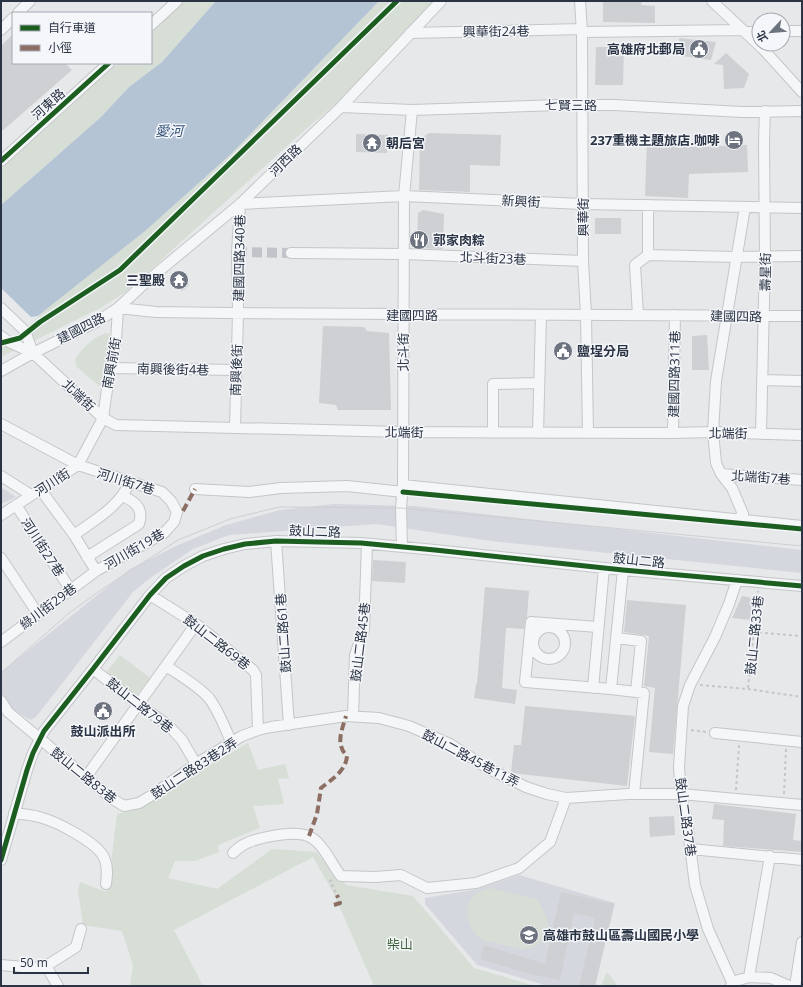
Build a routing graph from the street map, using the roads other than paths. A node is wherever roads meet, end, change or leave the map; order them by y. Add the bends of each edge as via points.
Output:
1 (30, 1) edge
2 (177, 1) edge
3 (441, 1) edge
4 (580, 1) edge
5 (712, 1) edge
6 (19, 12) edge
7 (12, 19) edge
8 (152, 24) edge
9 (582, 29) junction
10 (741, 29) junction
11 (1, 30) edge
12 (751, 31) edge
13 (791, 31) edge
14 (802, 31) edge
15 (410, 33) junction
16 (109, 64) edge
17 (802, 92) edge
18 (582, 105) junction
19 (341, 107) junction
20 (412, 110) junction
21 (765, 111) junction
22 (802, 111) edge
23 (1, 161) edge
24 (404, 196) junction
25 (240, 204) junction
26 (583, 204) junction
27 (648, 205) junction
28 (745, 207) junction
29 (764, 207) junction
30 (802, 208) edge
31 (291, 253) tunnel mouth
32 (404, 254) junction
33 (648, 255) junction
34 (802, 256) edge
35 (736, 257) junction
36 (765, 257) junction
37 (583, 261) junction
38 (1, 308) edge
39 (118, 308) junction
40 (238, 313) junction
41 (404, 315) junction
42 (541, 315) junction
43 (586, 315) junction
44 (638, 315) junction
45 (675, 315) junction
46 (726, 316) junction
47 (764, 316) junction
48 (802, 316) edge
49 (3, 338) edge
50 (33, 353) junction
51 (110, 368) junction
52 (236, 370) junction
53 (1, 371) edge
54 (762, 380) junction
55 (802, 381) edge
56 (538, 383) junction
57 (103, 418) junction
58 (1, 424) edge
59 (235, 427) junction
60 (403, 432) junction
61 (493, 432) junction
62 (588, 432) junction
63 (712, 432) junction
64 (538, 433) junction
65 (673, 434) junction
66 (761, 434) junction
67 (802, 435) edge
68 (78, 465) junction
69 (721, 474) junction
70 (1, 476) edge
71 (802, 480) edge
72 (130, 482) junction
73 (403, 488) junction
74 (195, 489) dead end
75 (35, 492) junction
76 (122, 496) junction
77 (171, 501) joint
78 (16, 505) junction
79 (1, 515) edge
80 (738, 519) junction
81 (802, 526) edge
82 (74, 535) junction
83 (276, 541) junction
84 (367, 544) junction
85 (402, 547) junction
86 (87, 556) junction
87 (1, 558) edge
88 (604, 568) junction
89 (623, 570) junction
90 (96, 571) junction
91 (737, 580) junction
92 (802, 586) edge
93 (70, 589) junction
94 (150, 595) junction
95 (38, 614) junction
96 (196, 624) junction
97 (548, 625) junction
98 (598, 627) junction
99 (616, 638) junction
100 (1, 642) edge
101 (531, 648) junction
102 (166, 666) junction
103 (93, 670) junction
104 (593, 688) junction
105 (611, 689) junction
106 (636, 692) junction
107 (1, 701) edge
108 (138, 704) junction
109 (353, 716) junction
110 (289, 725) junction
111 (258, 730) junction
112 (715, 733) road end
113 (39, 739) junction
114 (802, 742) edge
115 (232, 743) junction
116 (196, 764) junction
117 (86, 777) junction
118 (634, 794) junction
119 (681, 794) junction
120 (566, 798) junction
121 (802, 805) edge
122 (130, 806) joint
123 (14, 813) junction
124 (691, 849) junction
125 (233, 853) dead end
126 (770, 856) junction
127 (1, 860) edge
128 (802, 860) edge
129 (106, 884) dead end
130 (81, 929) dead end
131 (802, 942) edge
132 (1, 965) edge
133 (46, 966) junction
134 (749, 977) junction
135 (732, 984) edge
136 (58, 986) edge
137 (789, 986) edge
138 (795, 986) edge

1 - 6 street
2 - 8 street
3 - 15 street, 河西路
4 - 9 street, 興華街
5 - 10 street
7 - 11 street
9 - 10 street, 興華街24巷
9 - 15 street, 興華街24巷
9 - 18 street, 興華街
10 - 12 street, 興華街24巷
10 - 17 street
13 - 14 street
15 - 19 street, 河西路
16 - 23 street, 河東路
18 - 20 street, 七賢三路
18 - 21 street, 七賢三路
18 - 26 street, 興華街
19 - 20 street, 七賢三路
19 - 25 street, 河西路
20 - 24 street, 北斗街
21 - 22 street, 七賢三路
21 - 29 street, 壽星街
24 - 25 street, 新興街
24 - 26 street, 新興街
24 - 32 street, 北斗街
25 - 39 street, 河西路
25 - 40 street, 建國四路340巷 via 237,252
26 - 27 street, 新興街
26 - 37 street, 興華街
27 - 28 street, 新興街
27 - 33 street
28 - 29 street, 新興街
28 - 35 street
29 - 30 street, 新興街
29 - 36 street, 壽星街
31 - 32 street
32 - 37 street, 北斗街23巷
32 - 41 street, 北斗街
33 - 35 street
33 - 44 street via 635,265
34 - 36 street
35 - 36 street
35 - 46 street
36 - 47 street, 壽星街
37 - 43 street, 興華街
38 - 50 street via 26,333
39 - 40 street, 建國四路 via 156,312
39 - 50 street, 建國四路 via 96,322
39 - 51 street, 南興前街 via 116,341
40 - 41 street, 建國四路
40 - 52 street, 南興後街
41 - 42 street, 建國四路
41 - 60 street, 北斗街
42 - 43 street, 建國四路
42 - 56 street
43 - 44 street, 建國四路
43 - 62 street, 興華街
44 - 45 street, 建國四路
45 - 46 street, 建國四路
45 - 65 street, 建國四路311巷
46 - 47 street, 建國四路
46 - 63 street via 716,381
47 - 48 street, 建國四路
47 - 54 street, 壽星街
49 - 50 street
50 - 53 street, 建國四路
50 - 57 street, 北端街
51 - 52 street, 南興後街4巷
51 - 57 street, 南興前街
52 - 59 street, 南興後街
54 - 55 street
54 - 66 street, 壽星街
56 - 61 street via 493,384
56 - 64 street
57 - 59 street, 北端街 via 116,425
57 - 68 street, 河川街
58 - 68 street, 河川街7巷
59 - 60 street, 北端街
60 - 61 street, 北端街
60 - 73 street, 北斗街
61 - 64 street, 北端街
62 - 64 street, 北端街
62 - 65 street, 北端街
63 - 65 street, 北端街
63 - 66 street, 北端街
63 - 69 street via 716,462
66 - 67 street, 北端街
68 - 72 street, 河川街7巷
68 - 75 street, 河川街
69 - 71 street, 北端街7巷
69 - 80 street via 732,488 743,514
70 - 75 street
72 - 76 street
72 - 77 street, 河川街7巷 via 162,492
73 - 74 street via 347,486 281,488 249,492
73 - 80 street
73 - 85 street, 北斗街
75 - 78 street, 河川街
75 - 82 street, 河川街19巷
76 - 82 street via 106,513
76 - 86 street via 132,500 138,507 142,517 139,524
77 - 90 street, 河川街19巷 via 177,512 174,522 164,533
78 - 79 street, 河川街
78 - 93 street, 河川街27巷
80 - 81 street
82 - 86 street, 河川街19巷
83 - 84 street, 鼓山二路
83 - 94 street, 鼓山二路 via 245,544 203,556 166,578
83 - 110 street, 鼓山二路61巷
84 - 85 street, 鼓山二路
84 - 109 street, 鼓山二路45巷 via 364,629 355,655
85 - 88 street, 鼓山二路
86 - 90 street, 河川街19巷
87 - 95 street
88 - 89 street, 鼓山二路
88 - 98 street
89 - 91 street, 鼓山二路
89 - 99 street
90 - 93 street, 綠川街29巷
91 - 92 street, 鼓山二路
91 - 119 street, 鼓山二路37巷 via 715,637 690,684 683,706 679,767
93 - 95 street, 綠川街29巷
94 - 96 street, 鼓山二路69巷
94 - 103 street, 鼓山二路
95 - 100 street, 綠川街29巷
96 - 102 street
96 - 111 street, 鼓山二路69巷 via 256,675
97 - 98 street
97 - 101 street via 531,622
97 - 101 street via 559,631 565,640 564,650 550,660 539,657
98 - 104 street
99 - 105 street
99 - 106 street via 641,641
101 - 104 street via 524,682
102 - 108 street
102 - 115 street via 195,685 209,699
103 - 108 street, 鼓山二路79巷
103 - 113 street, 鼓山二路
104 - 105 street
105 - 106 street
106 - 118 street via 644,693
107 - 113 street, 鼓山二路83巷 via 8,712
108 - 116 street, 鼓山二路79巷 via 168,725 182,740
108 - 117 street
109 - 110 street, 鼓山二路83巷2弄
109 - 120 street, 鼓山二路45巷11弄 via 379,718 409,726 450,744 489,769 526,787
110 - 111 street, 鼓山二路83巷2弄
111 - 115 street, 鼓山二路83巷2弄
112 - 114 street
113 - 117 street, 鼓山二路83巷
113 - 123 street, 鼓山二路
115 - 116 street, 鼓山二路83巷2弄
116 - 122 street, 鼓山二路83巷2弄 via 154,794
117 - 122 street, 鼓山二路83巷 via 111,798 124,806
118 - 119 street, 鼓山二路45巷11弄
118 - 120 street, 鼓山二路45巷11弄
119 - 121 street, 鼓山二路45巷11弄
119 - 124 street, 鼓山二路37巷
120 - 125 street via 550,842 519,868 476,883 426,888 401,875 341,876 325,851 308,836 269,836 240,846
123 - 127 street, 鼓山二路
123 - 129 street via 39,817 66,827 95,846 105,858
124 - 126 street
124 - 135 street, 鼓山二路37巷 via 695,885 708,929
126 - 128 street
126 - 134 street
130 - 133 street via 76,947
131 - 138 street
132 - 133 street via 36,968
133 - 136 street
134 - 135 street
134 - 137 street via 771,978

